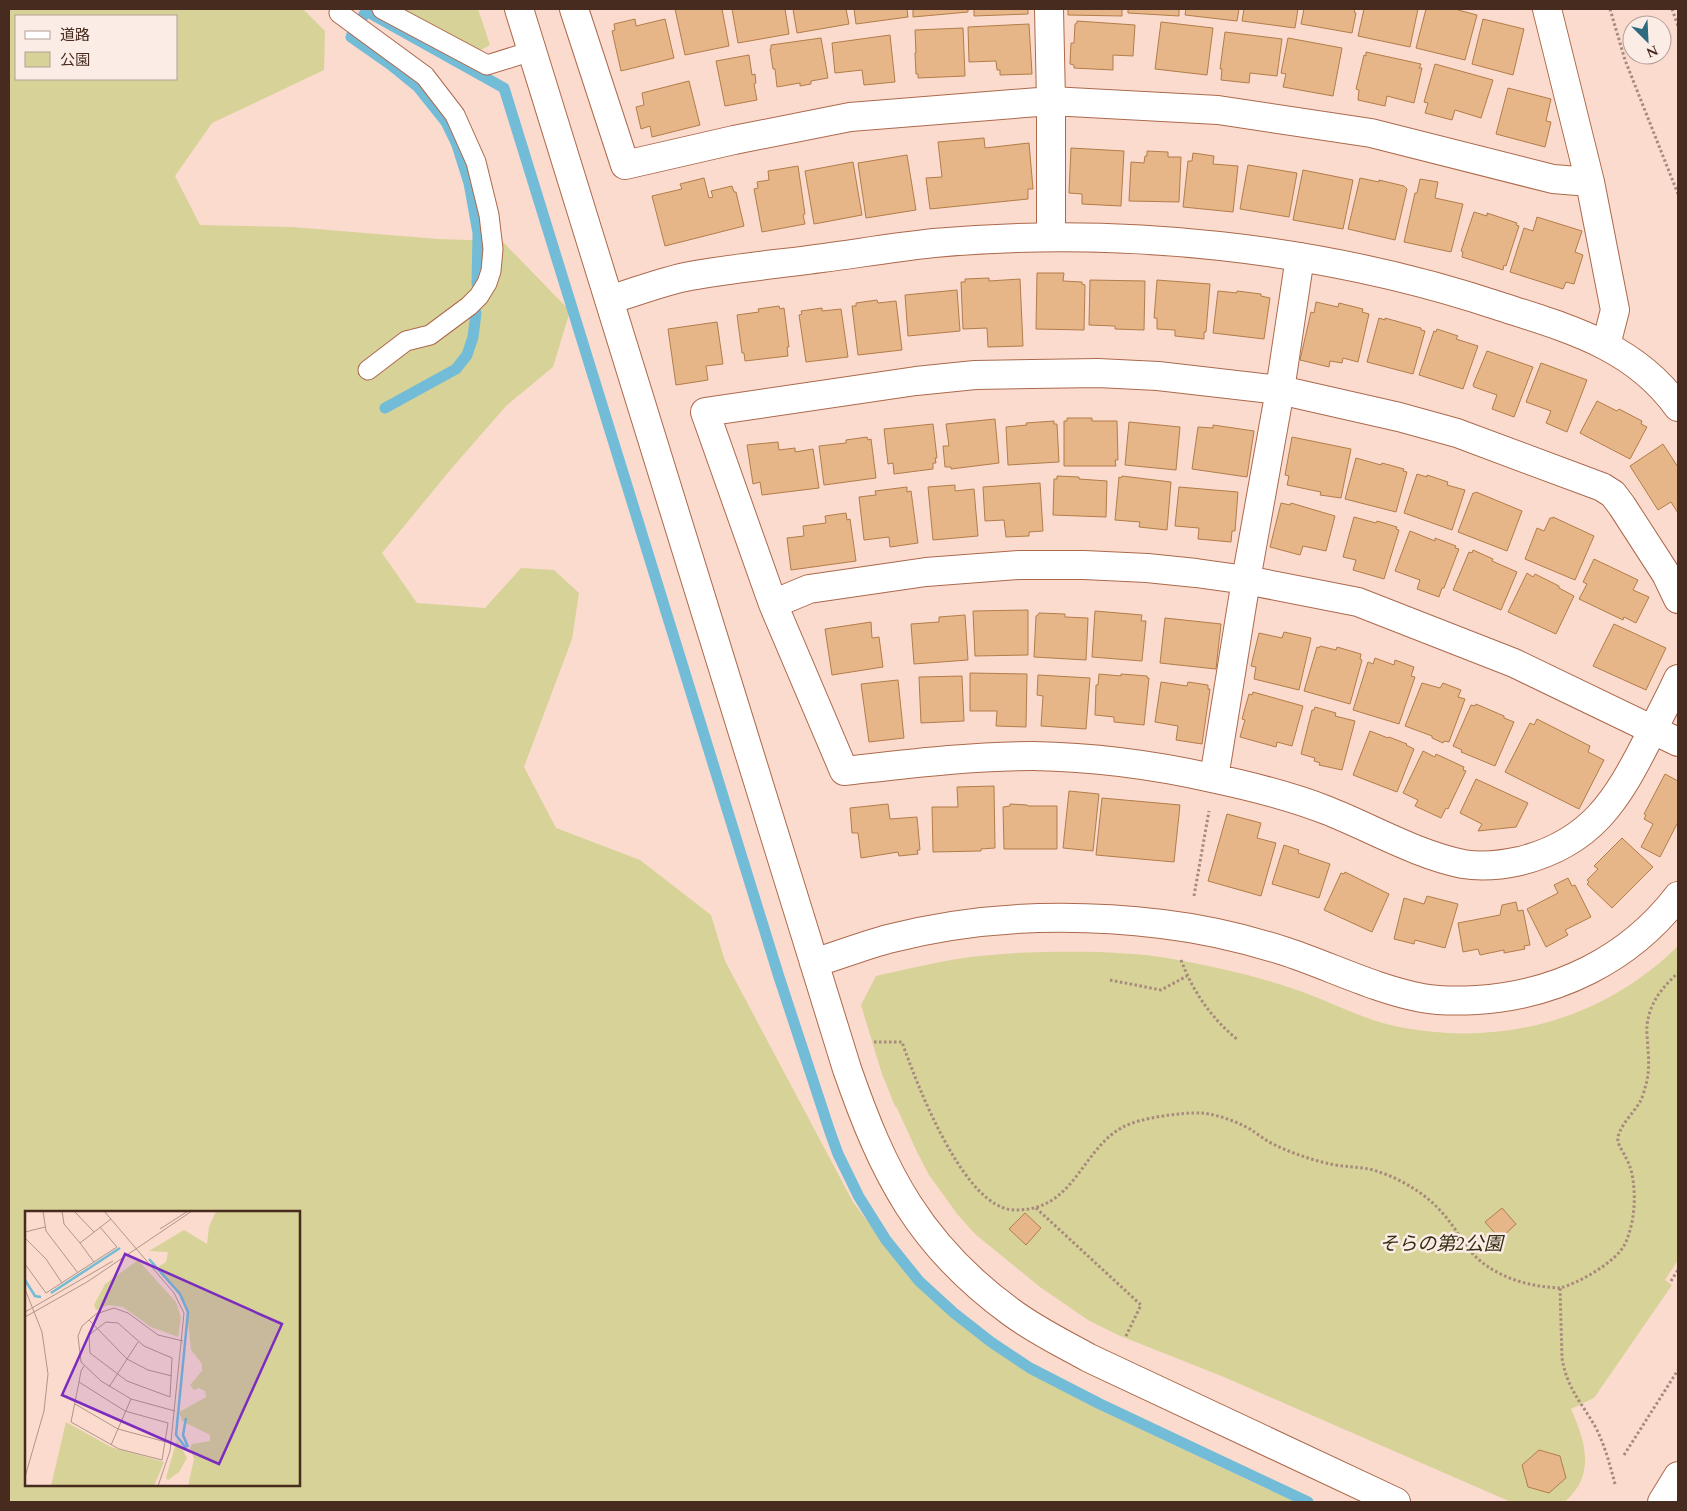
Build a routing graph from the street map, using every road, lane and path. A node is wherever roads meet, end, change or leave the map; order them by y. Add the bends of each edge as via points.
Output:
1 (382, 9) edge
2 (519, 9) edge
3 (574, 9) edge
4 (1049, 9) edge
5 (1547, 9) edge
6 (1610, 9) edge
7 (1672, 9) edge
8 (338, 10) edge
9 (1678, 26) edge
10 (532, 51) junction
11 (1051, 101) junction
12 (1590, 182) junction
13 (1678, 194) edge
14 (1051, 238) junction
15 (1300, 256) junction
16 (609, 300) junction
17 (1606, 345) junction
18 (368, 370) dead end
19 (1280, 390) junction
20 (1678, 407) edge
21 (1246, 580) junction
22 (1678, 599) edge
23 (773, 604) junction
24 (1678, 679) edge
25 (1653, 729) junction
26 (1678, 742) edge
27 (1214, 778) junction
28 (1206, 830) dead end
29 (1678, 896) edge
30 (1192, 903) dead end
31 (1178, 953) dead end
32 (814, 963) junction
33 (1678, 973) edge
34 (1188, 976) junction
35 (1110, 980) dead end
36 (1238, 1040) dead end
37 (872, 1042) dead end
38 (1036, 1208) junction
39 (1678, 1270) edge
40 (1671, 1281) dead end
41 (1560, 1288) junction
42 (1123, 1344) dead end
43 (1678, 1370) edge
44 (1624, 1455) dead end
45 (1678, 1476) edge
46 (1615, 1484) dead end
47 (1396, 1502) edge
48 (1662, 1502) edge

1 - 10 lane via 487,65
2 - 10 street
3 - 11 street via 625,165 850,117
4 - 11 street
5 - 12 street
6 - 13 path via 1625,60
7 - 9 path
8 - 18 lane via 425,76 455,115 476,162 493,249 487,283 474,301 430,335 406,340
10 - 16 street
11 - 12 street via 1218,110 1372,134 1553,179
11 - 14 street
12 - 17 street via 1615,310
14 - 15 street via 1179,242
14 - 16 street via 934,243 740,269 687,277
15 - 17 street via 1440,288 1546,321
15 - 19 street
16 - 32 street
17 - 20 street via 1647,371
19 - 21 street
19 - 22 street via 1458,433 1602,487 1622,506 1666,574
19 - 23 street via 1106,373 975,375 705,412
21 - 23 street via 1147,568 1084,564 1019,565 926,572 809,589
21 - 25 street via 1358,602 1514,663
21 - 27 street
23 - 27 street via 844,771 958,759 1034,756 1143,765
24 - 25 street
25 - 26 street
25 - 27 street via 1620,791 1588,828 1533,858 1496,864 1465,864 1438,857 1326,810
28 - 30 path
29 - 32 street via 1643,934 1593,968 1535,992 1499,999 1424,998 1386,989 1286,952 1226,935 1113,919 1014,919 966,924 888,939
31 - 34 path
32 - 47 street via 856,1096 891,1177 929,1236 976,1286 1012,1313 1089,1358
33 - 41 path via 1664,984 1651,1010 1647,1024 1650,1060 1646,1087 1641,1101 1619,1132 1618,1141 1631,1169 1635,1203 1624,1245 1587,1277
34 - 35 path via 1160,990
34 - 36 path via 1208,1011
37 - 38 path via 902,1042 942,1135 956,1161 985,1198 1004,1208
38 - 41 path via 1058,1197 1096,1149 1121,1127 1135,1121 1202,1113 1233,1120 1272,1144 1300,1155 1368,1169 1406,1184 1436,1206 1471,1252 1491,1269 1523,1283
38 - 42 path via 1140,1305
39 - 40 path
41 - 46 path via 1564,1370 1568,1384 1606,1450
43 - 44 path
45 - 48 street

